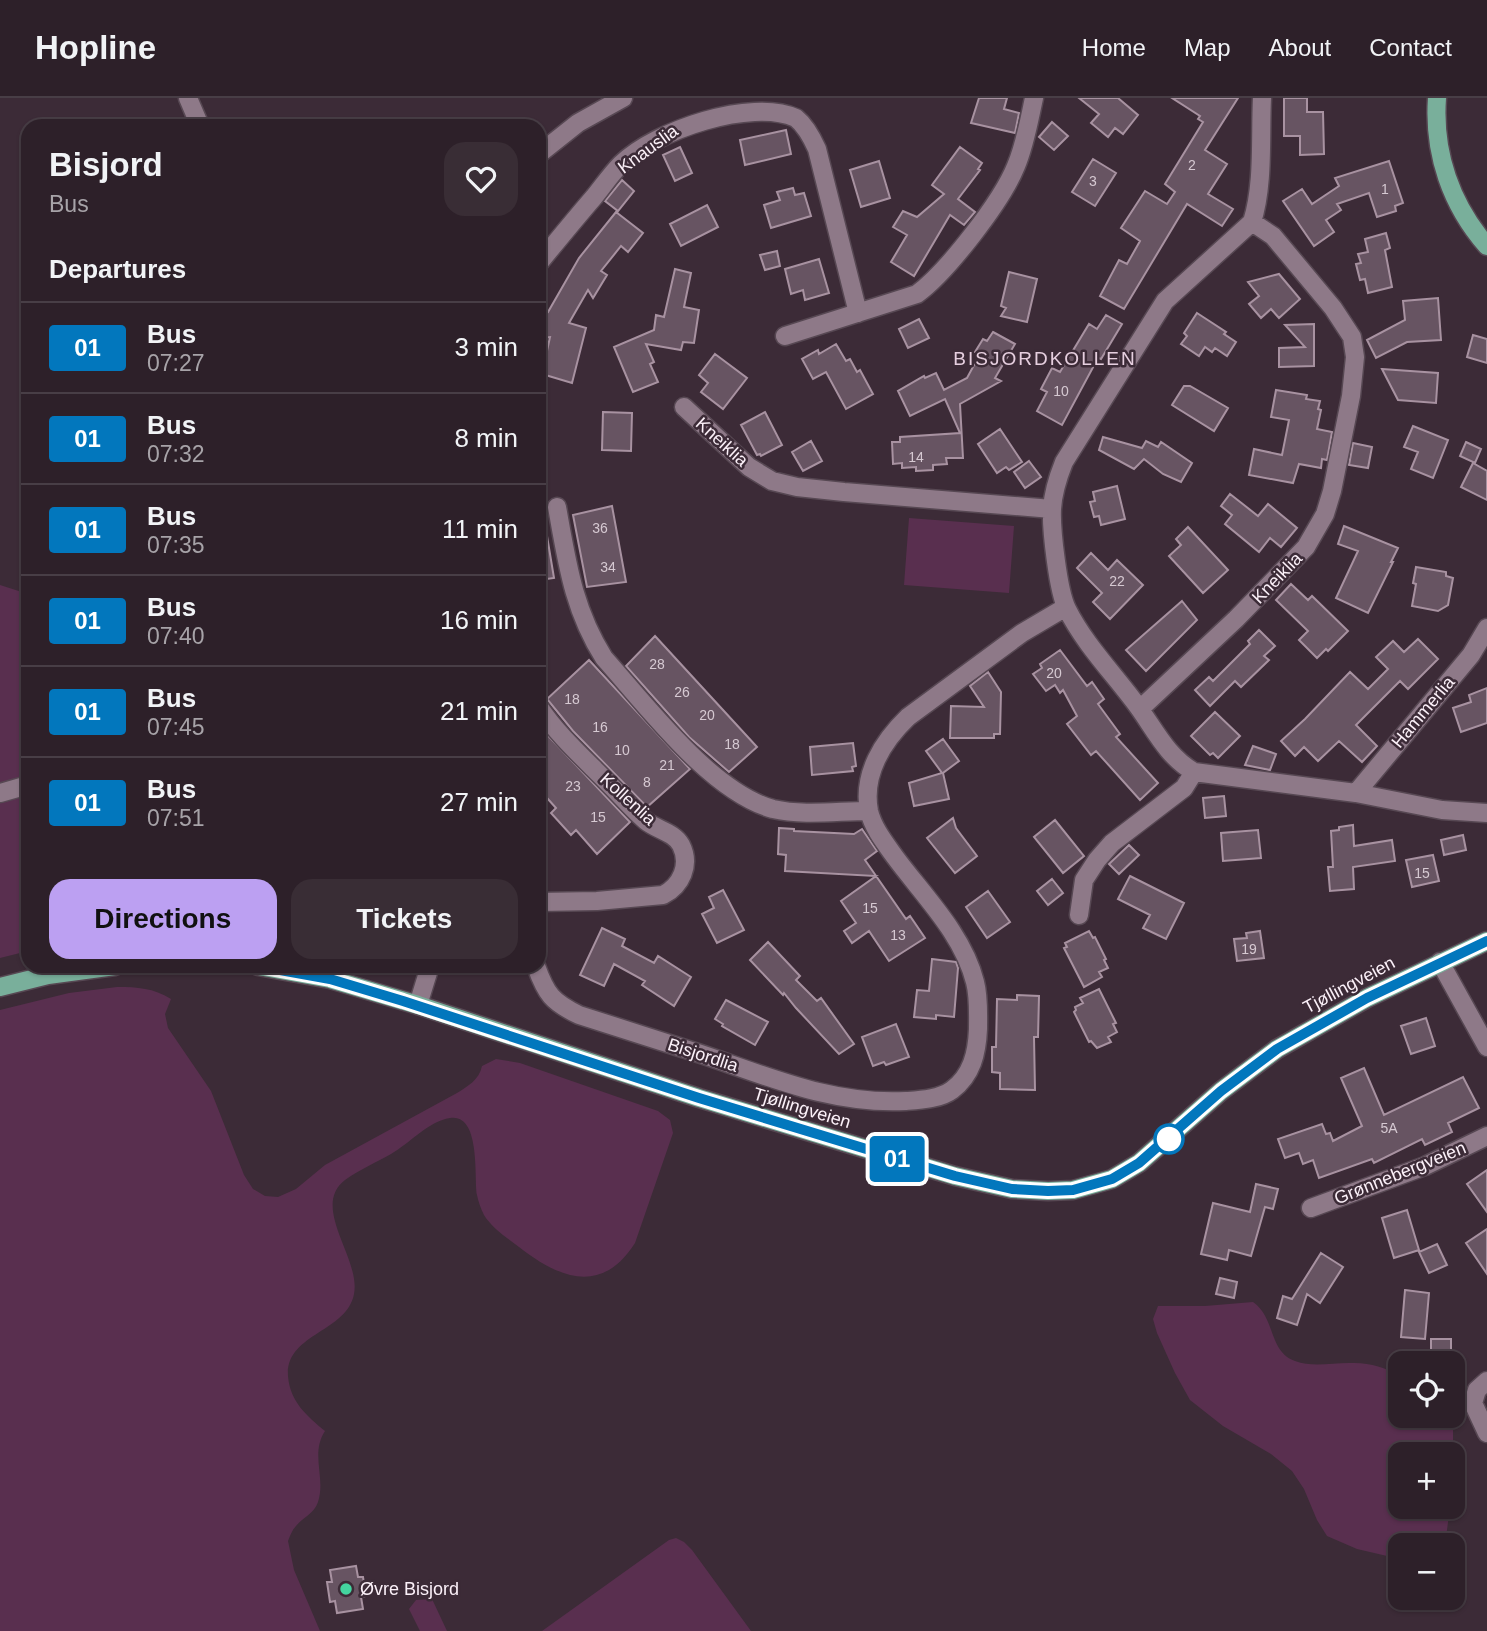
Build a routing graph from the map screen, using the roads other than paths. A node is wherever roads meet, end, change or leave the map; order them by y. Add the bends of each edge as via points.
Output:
1 (188, 98) edge
2 (623, 98) edge
3 (1034, 98) edge
4 (1262, 98) edge
5 (1437, 98) edge
6 (197, 119) edge
7 (546, 149) edge
8 (1252, 222) junction
9 (1487, 246) edge
10 (546, 255) edge
11 (858, 313) junction
12 (785, 336) dead end
13 (684, 407) dead end
14 (556, 507) dead end
15 (1052, 509) junction
16 (1066, 607) junction
17 (1487, 628) edge
18 (1140, 709) junction
19 (546, 716) edge
20 (1194, 772) junction
21 (21, 787) edge
22 (0, 793) edge
23 (1356, 793) junction
24 (869, 811) junction
25 (1487, 813) edge
26 (546, 902) edge
27 (1079, 915) dead end
28 (1487, 941) edge
29 (1440, 962) junction
30 (63, 973) edge
31 (297, 973) edge
32 (428, 973) edge
33 (539, 973) edge
34 (0, 987) edge
35 (418, 1005) junction
36 (1487, 1047) edge
37 (1487, 1136) edge
38 (1311, 1208) dead end
39 (1487, 1381) edge
40 (1487, 1433) edge

1 - 6 street
2 - 7 street via 578,123
3 - 11 street via 1016,167 950,262 917,294
4 - 8 street via 1259,186
5 - 9 main road via 1438,143 1449,186
8 - 15 street via 1165,302 1064,462
8 - 18 street, Kneiklia via 1273,236 1334,308 1355,346 1354,375 1332,491 1306,547
10 - 11 street, Knauslia via 621,164 662,134 714,112 771,108 796,117 817,149
11 - 12 street
13 - 15 street, Kneiklia via 749,467 772,481 844,492
14 - 24 street via 571,587 594,642 692,755 732,790 775,809
15 - 16 street
16 - 18 street
16 - 24 street via 1022,633 892,733 873,769
17 - 23 street, Hammerlia via 1471,655
18 - 20 street via 1158,740
19 - 26 street, Kollenlia via 647,822 680,843 685,856 680,881 663,895
20 - 23 street
20 - 27 street via 1184,788 1112,843 1097,860 1083,880
21 - 22 street
23 - 25 street via 1442,810
24 - 33 street, Bisjordlia via 880,836 953,934 975,981 976,1052 965,1077 951,1091 917,1100 867,1101 799,1088 579,1015 558,1005
28 - 29 main road, Tjøllingveien
29 - 35 main road, Tjøllingveien via 1277,1049 1139,1163 1096,1185 1073,1190 1012,1189 977,1182 687,1094
29 - 36 street
30 - 34 main road
31 - 35 main road, Tjøllingveien
32 - 35 street
37 - 38 street, Grønnebergveien via 1425,1166
39 - 40 street via 1477,1390 1473,1403

